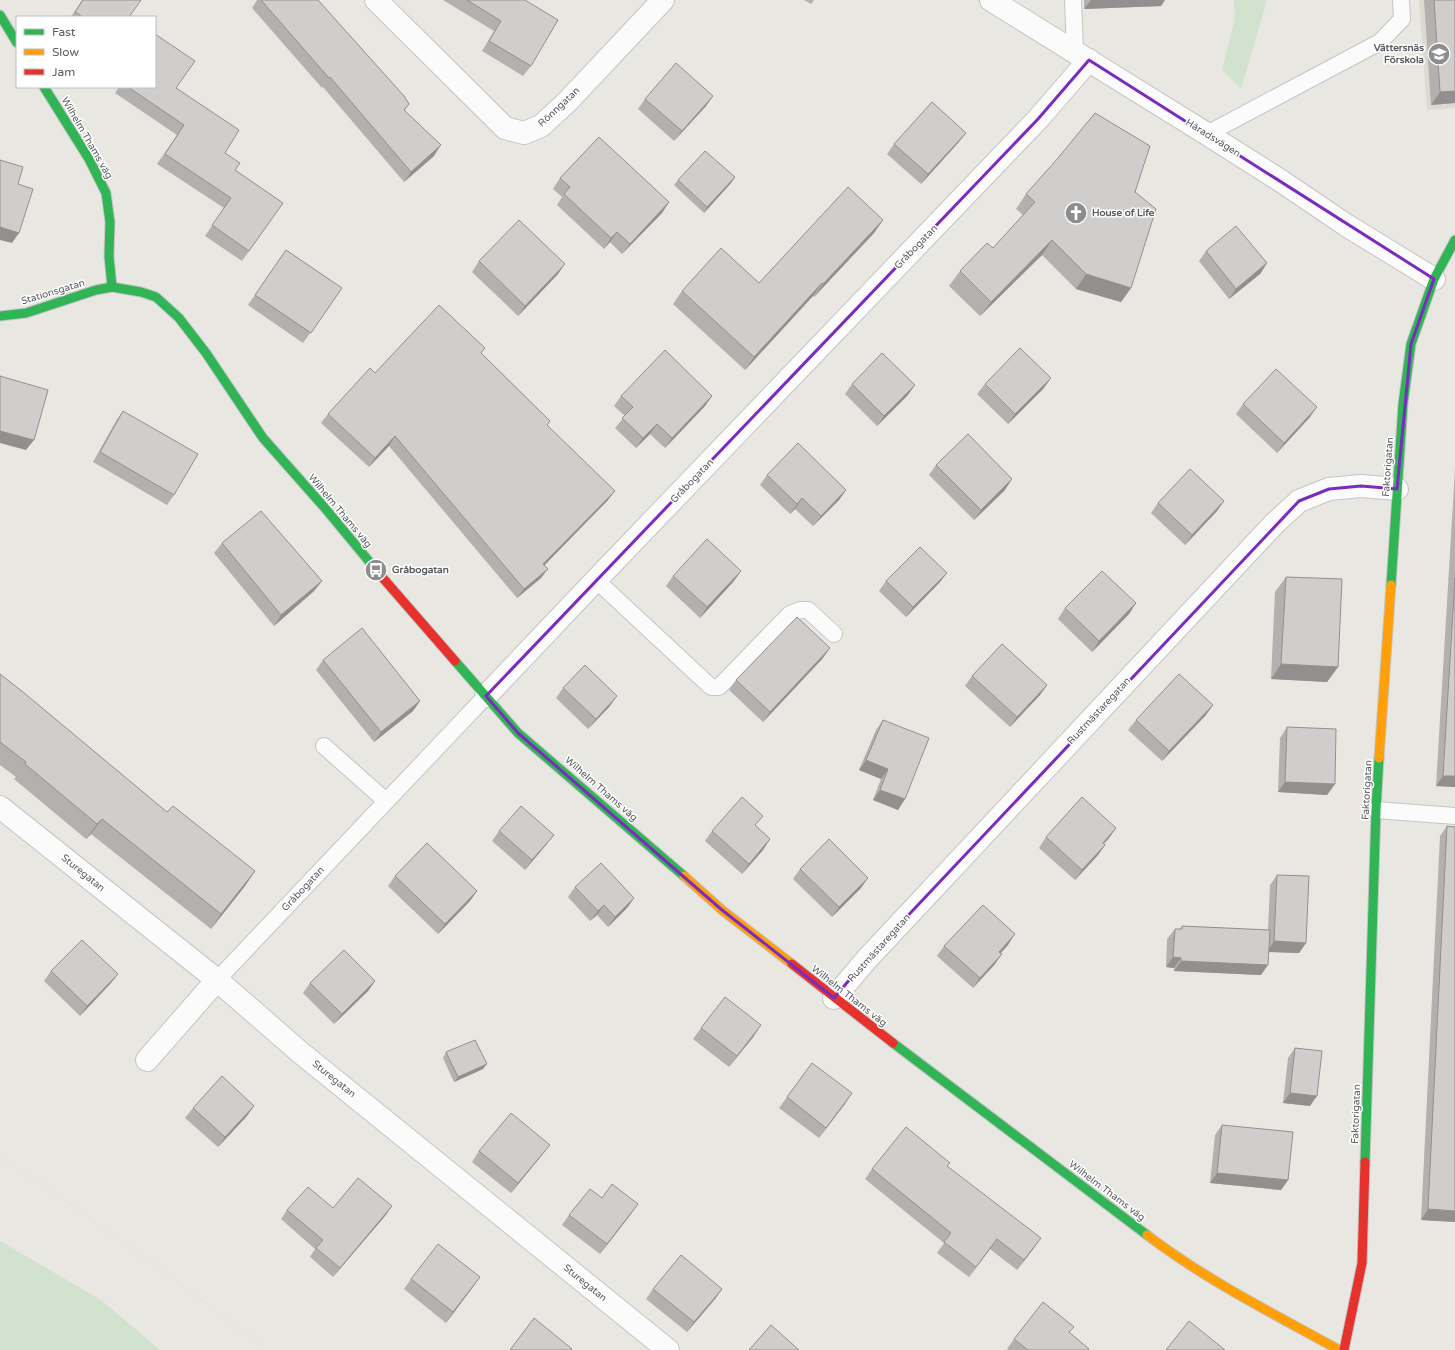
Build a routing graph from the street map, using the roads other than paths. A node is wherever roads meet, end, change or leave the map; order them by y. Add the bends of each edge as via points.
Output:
1 (376, 0) edge
2 (663, 0) edge
3 (991, 0) edge
4 (1073, 0) edge
5 (1401, 0) edge
6 (0, 15) edge
7 (16, 41) edge
8 (1082, 56) junction
9 (45, 88) edge
10 (1207, 134) junction
11 (1455, 240) edge
12 (1434, 279) junction
13 (112, 287) junction
14 (0, 316) edge
15 (1397, 490) junction
16 (596, 580) junction
17 (834, 634) dead end
18 (486, 696) junction
19 (324, 746) dead end
20 (386, 801) junction
21 (0, 807) edge
22 (1376, 810) junction
23 (1455, 816) edge
24 (217, 980) junction
25 (834, 998) junction
26 (147, 1060) dead end
27 (668, 1350) edge
28 (1339, 1350) edge
29 (1344, 1350) edge

1 - 2 street, Rönngatan via 505,128 524,133 541,126 567,102
3 - 8 street, Häradsvägen
4 - 8 lane
5 - 10 lane via 1402,19 1380,42
6 - 7 street
8 - 10 street, Häradsvägen
8 - 16 street, Gråbogatan via 1038,119
9 - 13 street, Wilhelm Thams väg via 89,159 106,194 110,222 109,256
10 - 12 street, Häradsvägen
11 - 12 street, Faktorigatan
12 - 15 street, Faktorigatan via 1411,344 1403,404
13 - 14 street, Stationsgatan via 26,312
13 - 18 street, Wilhelm Thams väg via 156,297 179,318 206,353 263,438
15 - 22 street, Faktorigatan
15 - 25 street, Rustmästaregatan via 1361,486 1329,490 1294,505 867,959
16 - 17 lane via 711,687 720,687 790,614 808,610
16 - 18 street, Gråbogatan
18 - 20 lane, Gråbogatan
18 - 25 street, Wilhelm Thams väg via 518,733 722,910
19 - 20 lane
20 - 24 lane, Gråbogatan
21 - 24 street, Sturegatan
22 - 23 lane
22 - 29 street, Faktorigatan via 1362,1263
24 - 26 street, Gråbogatan
24 - 27 street, Sturegatan via 301,1053
25 - 28 street, Wilhelm Thams väg via 1162,1247 1225,1287

